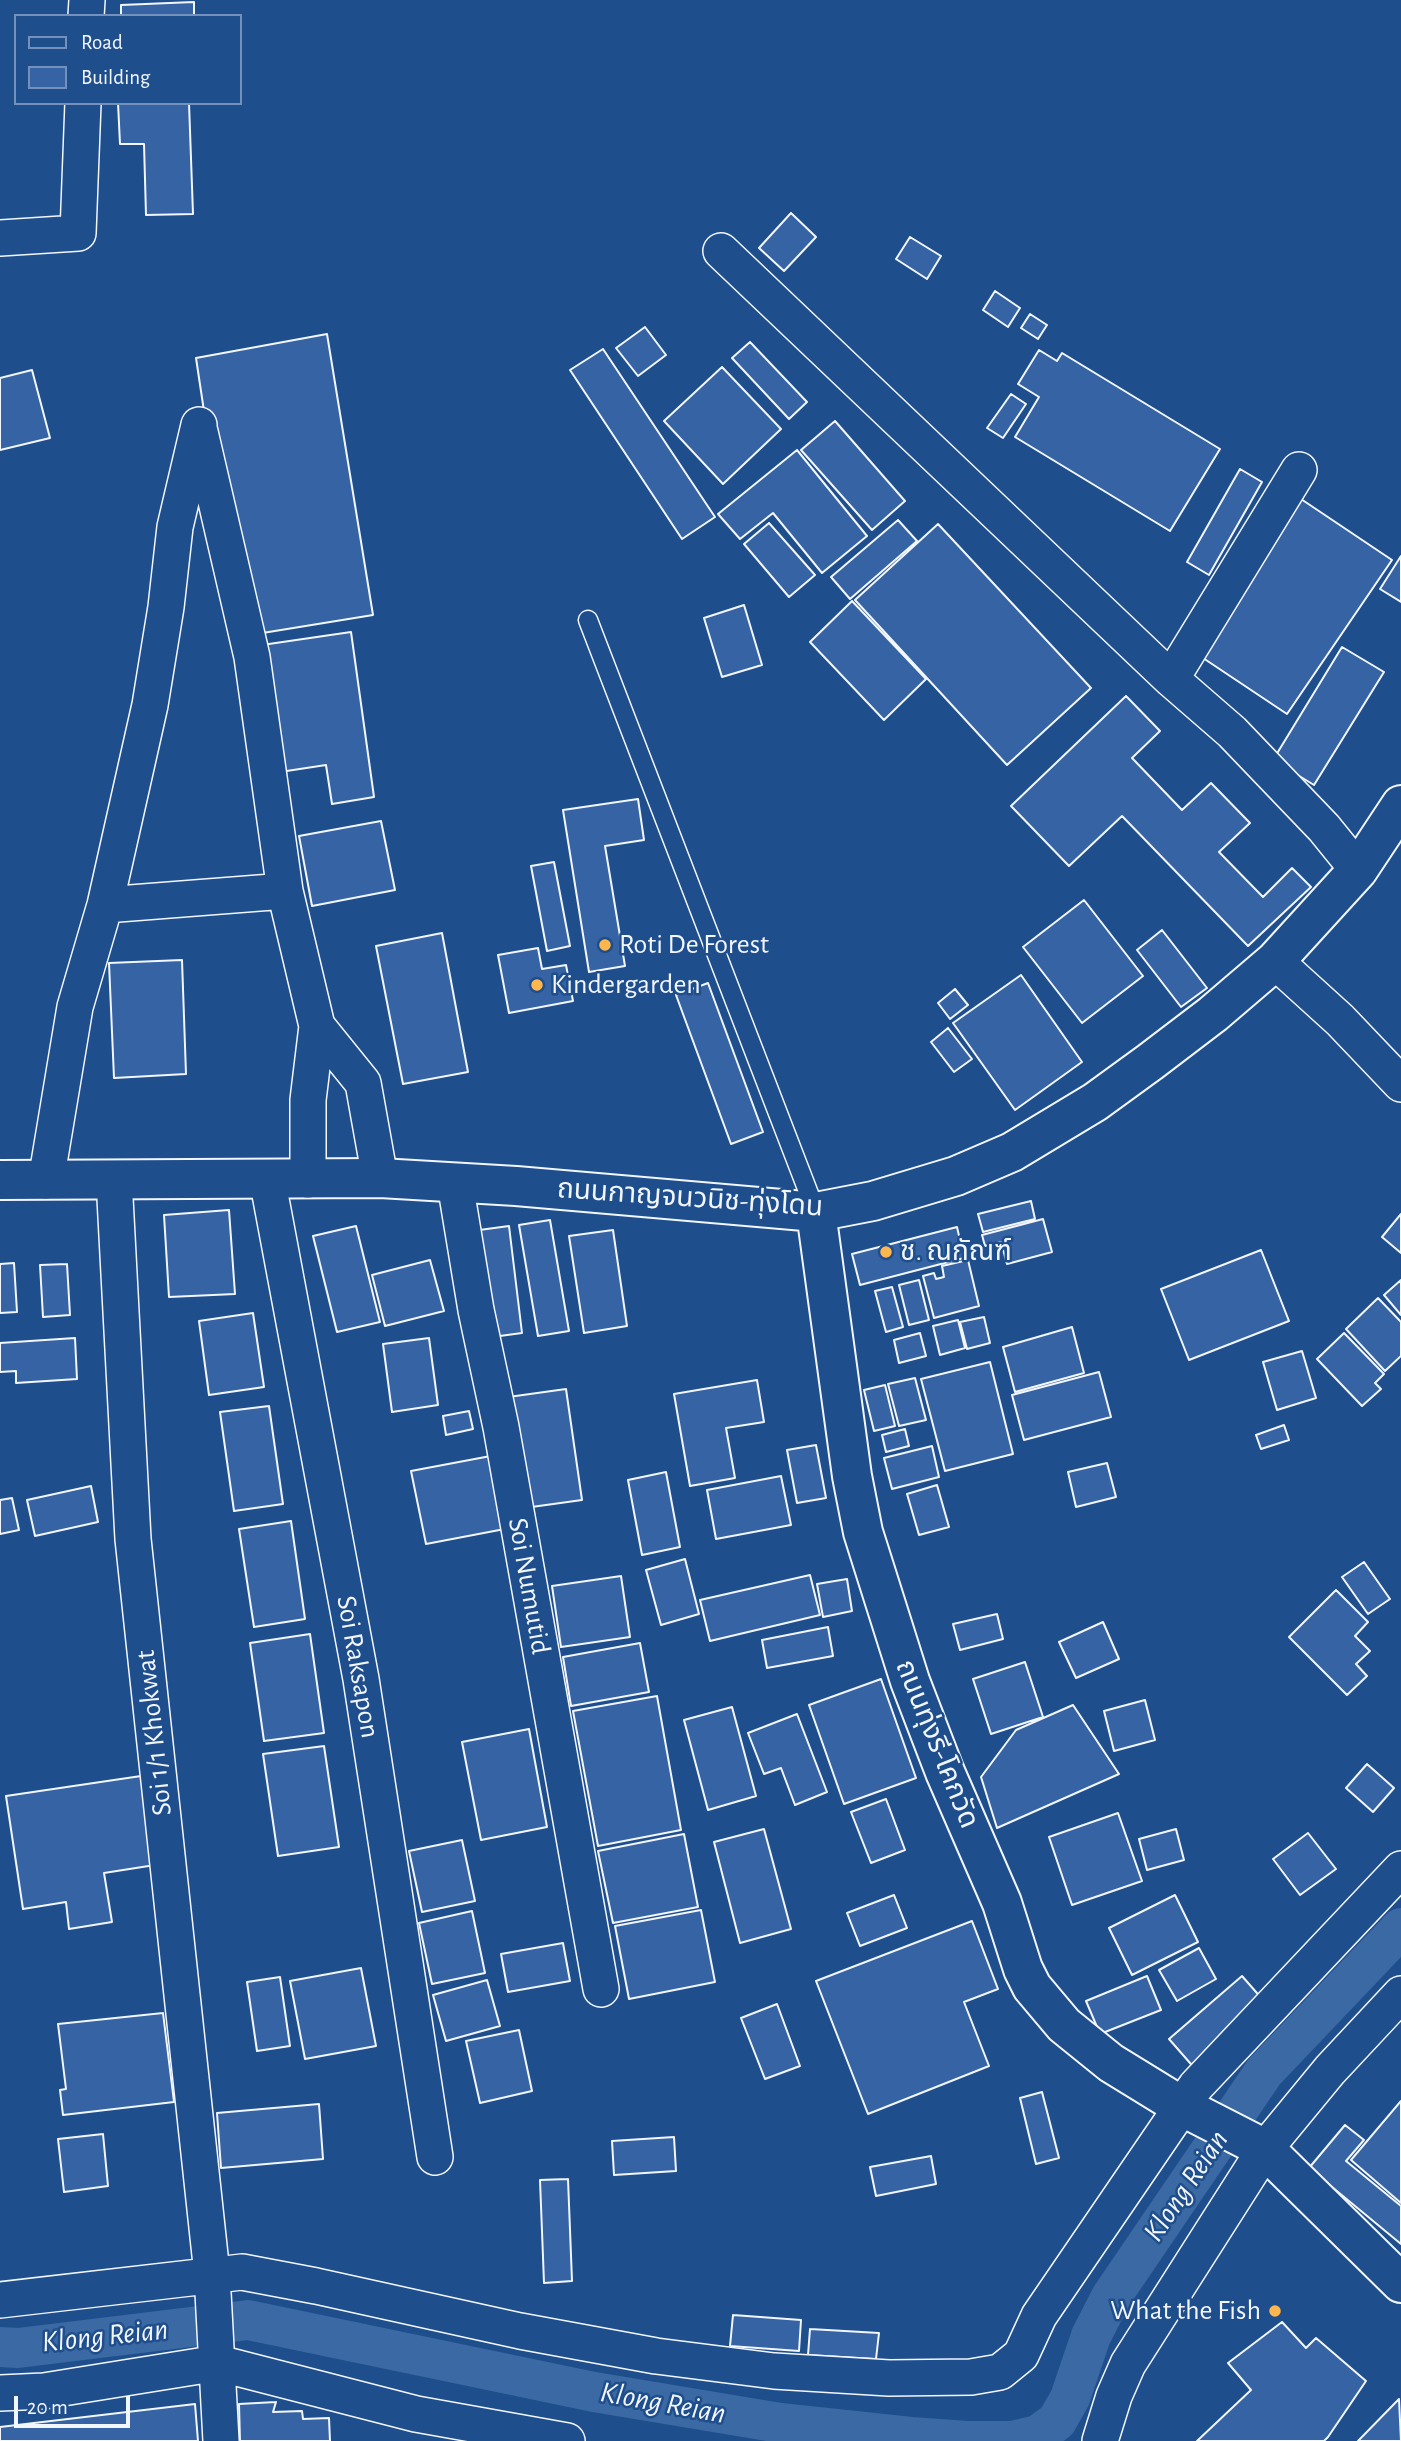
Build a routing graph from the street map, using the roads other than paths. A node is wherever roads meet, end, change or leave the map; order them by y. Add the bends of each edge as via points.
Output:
1 (83, 105) edge
2 (0, 238) edge
3 (721, 251) dead end
4 (1299, 470) dead end
5 (588, 620) dead end
6 (1171, 679) junction
7 (1401, 805) edge
8 (1358, 870) junction
9 (285, 891) junction
10 (105, 905) junction
11 (1275, 961) junction
12 (317, 1026) junction
13 (1401, 1084) edge
14 (267, 1178) junction
15 (380, 1178) junction
16 (0, 1180) edge
17 (114, 1180) junction
18 (308, 1180) junction
19 (46, 1181) junction
20 (455, 1183) junction
21 (816, 1212) junction
22 (1401, 1869) edge
23 (601, 1989) dead end
24 (1401, 1994) edge
25 (1185, 2108) junction
26 (1265, 2149) junction
27 (435, 2157) dead end
28 (212, 2279) junction
29 (1401, 2283) edge
30 (0, 2300) edge
31 (218, 2358) junction
32 (0, 2393) edge
33 (415, 2428) edge
34 (221, 2441) edge
35 (567, 2441) edge
36 (1100, 2441) edge

1 - 2 street via 78,233
3 - 6 street
4 - 6 street
5 - 21 lane
6 - 8 street via 1232,732
7 - 8 street, ถนนกาญจนวนิช-ทุ่งโดน
8 - 11 street, ถนนกาญจนวนิช-ทุ่งโดน
9 - 10 street
9 - 10 street via 252,657 199,425 175,527 150,705
9 - 12 street
10 - 19 street via 75,1007
11 - 13 street
11 - 21 street, ถนนกาญจนวนิช-ทุ่งโดน via 1095,1102 1012,1152 902,1194
12 - 15 street via 363,1083
12 - 18 street via 308,1100
14 - 17 street, ถนนกาญจนวนิช-ทุ่งโดน
14 - 18 street, ถนนกาญจนวนิช-ทุ่งโดน
14 - 27 street, Soi Raksapon via 361,1679
15 - 18 street, ถนนกาญจนวนิช-ทุ่งโดน
15 - 20 street, ถนนกาญจนวนิช-ทุ่งโดน
16 - 19 street, ถนนกาญจนวนิช-ทุ่งโดน
17 - 19 street, ถนนกาญจนวนิช-ทุ่งโดน
17 - 28 street, Soi 1/1 Khokwat via 133,1539
20 - 21 street, ถนนกาญจนวนิช-ทุ่งโดน
20 - 23 street, Soi Numutid
21 - 25 street, ถนนทุ่งรี-โคกวัด via 863,1532 910,1681 1002,1903 1023,1969 1064,2025 1111,2063
22 - 25 street via 1196,2086
24 - 26 street
25 - 26 street, ถนนทุ่งรี-โคกวัด
25 - 28 street via 1039,2316 1021,2355 1008,2368 988,2376 889,2378 774,2371 656,2356 508,2329 268,2276 242,2272
26 - 29 street, ถนนทุ่งรี-โคกวัด
26 - 36 street via 1128,2364
28 - 30 street
28 - 31 street, Soi 1/1 Khokwat
31 - 32 street via 44,2391
31 - 33 street
31 - 34 street, Soi 1/1 Khokwat
33 - 35 street

